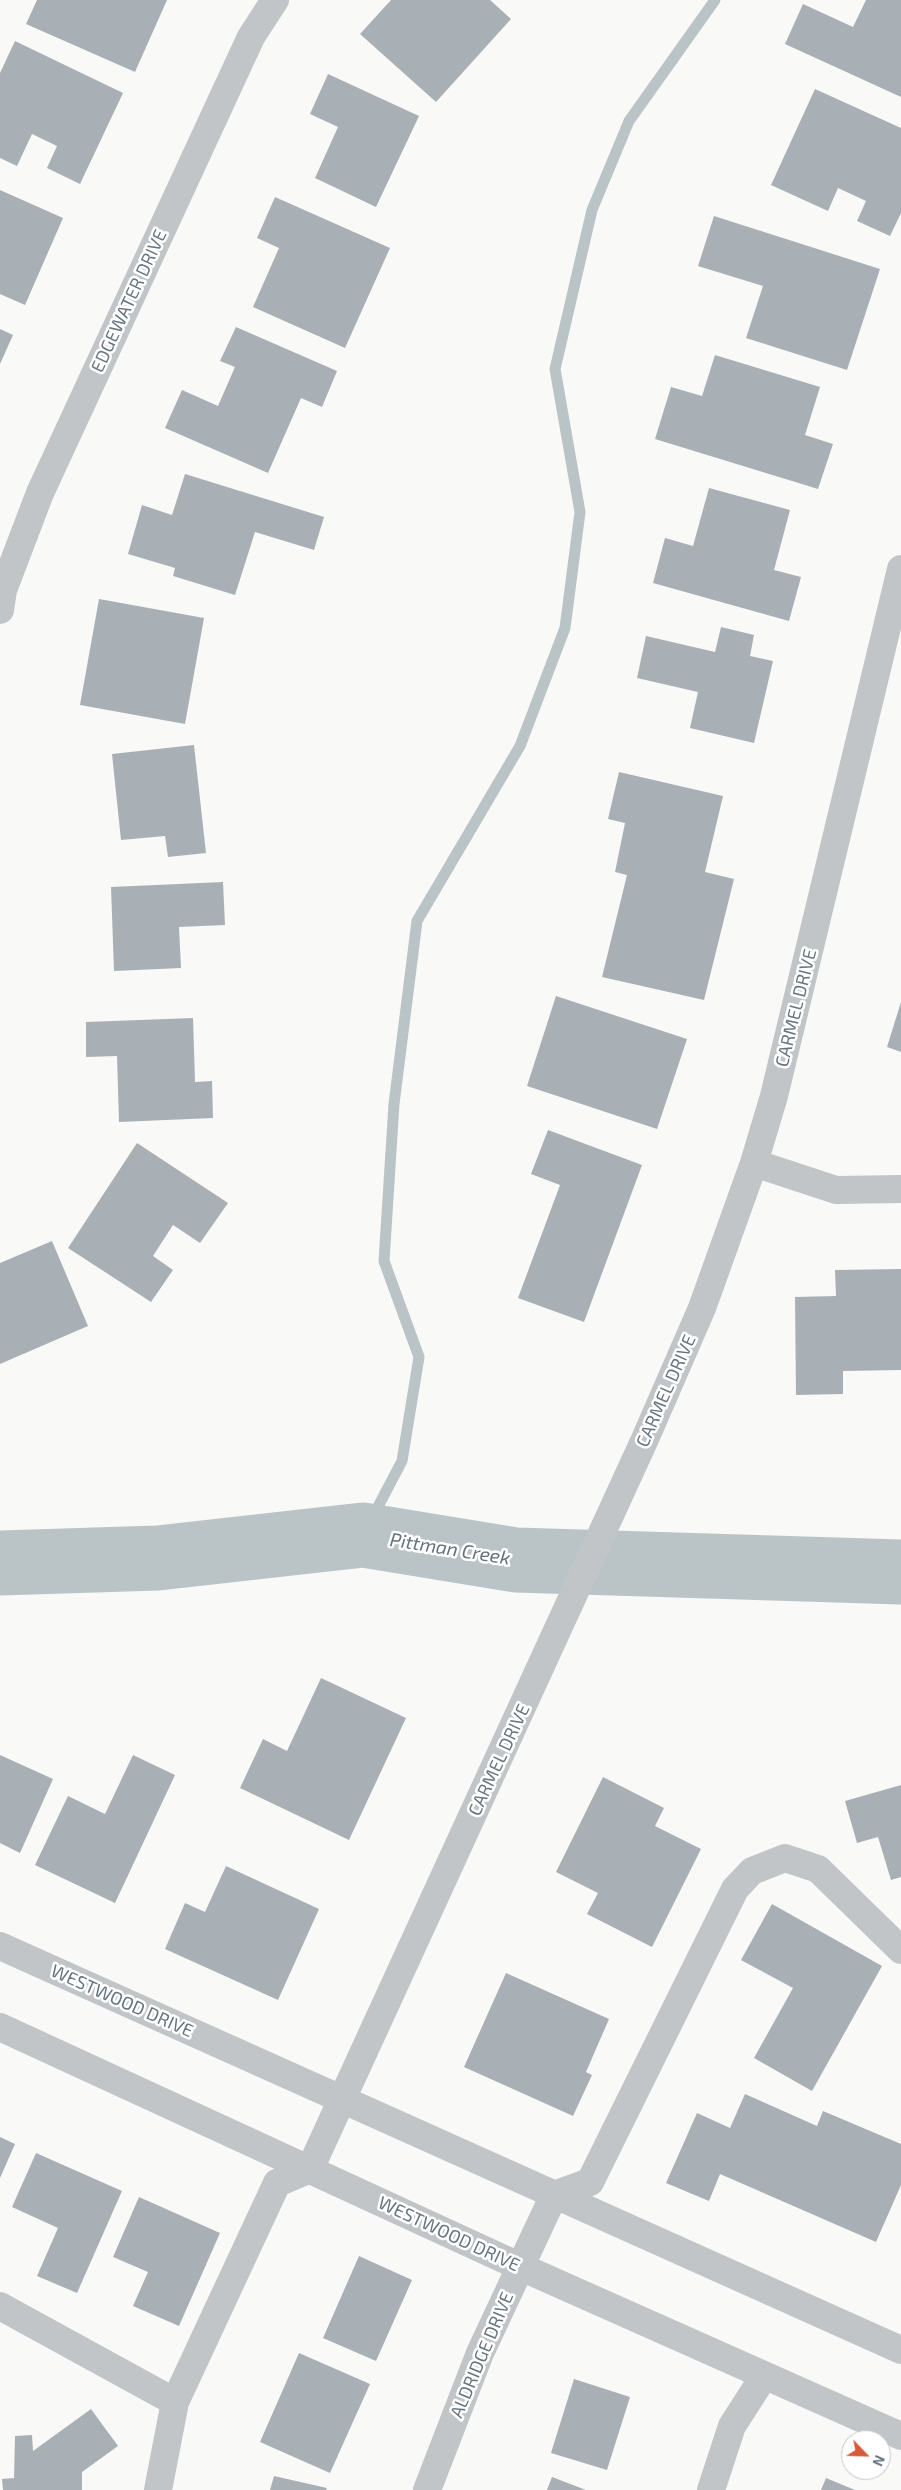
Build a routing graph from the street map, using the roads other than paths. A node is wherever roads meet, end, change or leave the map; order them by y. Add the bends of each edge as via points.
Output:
1 (275, 0) edge
2 (901, 569) edge
3 (0, 610) edge
4 (754, 1163) junction
5 (901, 1189) edge
6 (0, 1946) edge
7 (901, 1950) edge
8 (0, 2027) edge
9 (342, 2101) junction
10 (310, 2169) junction
11 (554, 2195) junction
12 (520, 2267) junction
13 (0, 2306) edge
14 (901, 2350) edge
15 (764, 2376) junction
16 (175, 2402) junction
17 (901, 2436) edge
18 (158, 2490) edge
19 (427, 2490) edge
20 (711, 2490) edge

1 - 3 street, EDGEWATER DRIVE via 251,37 40,493 3,590
2 - 4 street, CARMEL DRIVE via 774,1096
4 - 5 street via 836,1190
4 - 9 street, CARMEL DRIVE via 702,1308 646,1439
6 - 9 street, WESTWOOD DRIVE
7 - 11 street via 818,1869 785,1858 752,1870 727,1904 590,2182
8 - 10 street, WESTWOOD DRIVE
9 - 10 street, CARMEL DRIVE
9 - 11 street, WESTWOOD DRIVE
10 - 12 street, WESTWOOD DRIVE
10 - 16 street via 277,2183
11 - 12 street, ALDRIDGE DRIVE
11 - 14 street, WESTWOOD DRIVE
12 - 15 street, WESTWOOD DRIVE
12 - 19 street, ALDRIDGE DRIVE via 480,2353
13 - 16 street
15 - 17 street, WESTWOOD DRIVE
15 - 20 street via 732,2426
16 - 18 street

